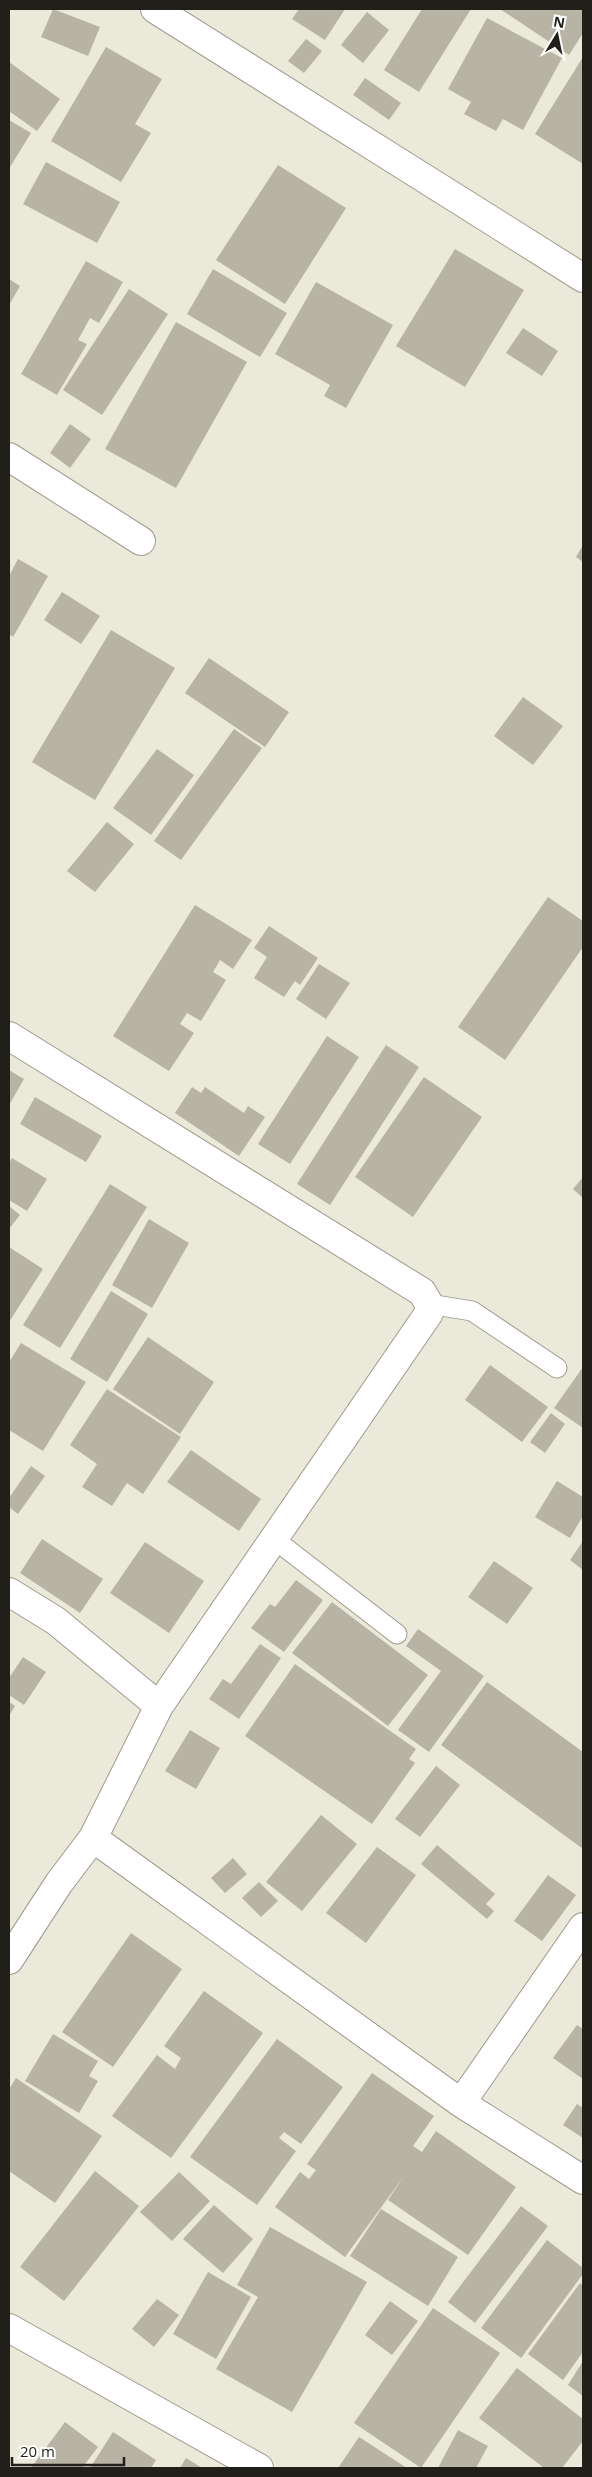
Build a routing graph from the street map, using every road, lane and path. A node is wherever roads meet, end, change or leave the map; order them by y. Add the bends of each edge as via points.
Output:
1 (155, 9) edge
2 (583, 278) edge
3 (9, 457) edge
4 (141, 540) dead end
5 (9, 1036) edge
6 (430, 1304) junction
7 (557, 1368) dead end
8 (274, 1539) junction
9 (9, 1592) edge
10 (397, 1634) dead end
11 (159, 1706) junction
12 (93, 1838) junction
13 (583, 1926) edge
14 (9, 1960) edge
15 (461, 2103) junction
16 (583, 2180) edge
17 (9, 2328) edge
18 (259, 2468) edge

1 - 2 street
3 - 4 street
5 - 6 street via 422,1292
6 - 7 lane via 472,1312
6 - 8 street via 429,1313
8 - 10 lane
8 - 11 street
9 - 11 street via 56,1621
11 - 12 street
12 - 14 street
12 - 15 street
13 - 15 street
15 - 16 street
17 - 18 street

